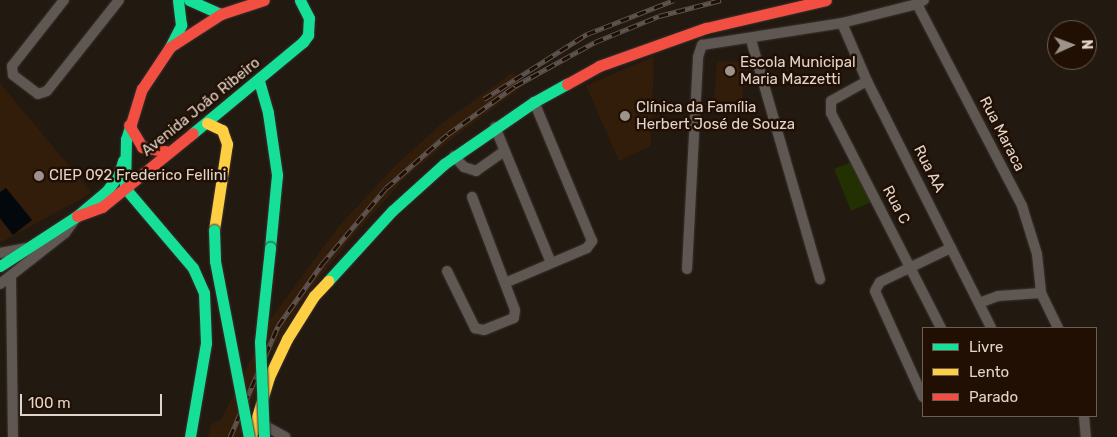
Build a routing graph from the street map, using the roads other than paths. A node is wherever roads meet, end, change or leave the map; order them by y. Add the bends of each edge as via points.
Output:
1 (64, 0) edge
2 (178, 0) edge
3 (189, 0) edge
4 (264, 0) edge
5 (300, 0) edge
6 (826, 0) edge
7 (117, 1) edge
8 (921, 2) edge
9 (245, 3) edge
10 (221, 14) junction
11 (842, 23) junction
12 (750, 40) junction
13 (170, 48) junction
14 (259, 81) junction
15 (866, 81) junction
16 (534, 102) junction
17 (207, 123) junction
18 (129, 125) junction
19 (495, 127) junction
20 (505, 151) junction
21 (170, 152) junction
22 (454, 156) junction
23 (123, 161) junction
24 (125, 188) junction
25 (472, 198) dead end
26 (77, 216) junction
27 (26, 248) junction
28 (952, 248) junction
29 (0, 253) edge
30 (552, 263) junction
31 (0, 266) edge
32 (911, 267) junction
33 (687, 269) dead end
34 (448, 271) dead end
35 (10, 276) junction
36 (820, 279) dead end
37 (505, 283) junction
38 (0, 284) edge
39 (1041, 293) junction
40 (979, 302) junction
41 (941, 327) edge
42 (992, 327) edge
43 (1058, 327) edge
44 (922, 395) edge
45 (1084, 417) edge
46 (255, 421) junction
47 (12, 437) edge
48 (190, 437) edge
49 (250, 437) edge
50 (264, 437) edge
51 (285, 437) edge
52 (1086, 437) edge

1 - 7 street via 12,66 13,75 38,94 47,91
2 - 13 main road via 181,25
3 - 10 main road
4 - 9 main road
5 - 14 main road, Avenida João Ribeiro via 309,18 308,35
6 - 16 main road via 706,28 636,51 560,85
8 - 11 street
8 - 39 street, Rua Maraca via 1022,206 1036,254
9 - 10 main road
10 - 13 main road
11 - 12 street
11 - 15 street, Rua AA
12 - 33 street via 708,43 699,50
12 - 36 street
13 - 18 main road via 142,89
14 - 17 main road, Avenida João Ribeiro
14 - 50 main road, bridge via 268,112 278,175 259,350
15 - 28 street, Rua AA
15 - 32 street, Rua C via 836,96 831,101 831,113
16 - 19 main road
16 - 30 street via 592,241 587,248
17 - 21 main road, Avenida João Ribeiro
17 - 49 main road, bridge via 222,130 227,144 214,230 215,261
18 - 21 main road via 142,147
18 - 23 main road
19 - 20 street
19 - 22 main road
20 - 22 street via 476,170 464,167
20 - 30 street
21 - 24 main road, Avenida João Ribeiro
22 - 46 main road via 392,211 314,296 287,339 269,377
23 - 24 main road
23 - 26 main road, Avenida João Ribeiro via 110,188
24 - 26 main road, Avenida João Ribeiro via 102,207
24 - 48 main road via 193,268 204,293 206,344
25 - 37 street
26 - 27 main road, Avenida João Ribeiro
26 - 35 street, Avenida João Ribeiro via 65,233
27 - 29 street
27 - 31 main road, Avenida João Ribeiro
28 - 32 street
28 - 40 street, Rua AA
30 - 37 street
32 - 41 street, Rua C
32 - 44 street via 880,282 876,286 876,298
34 - 37 street via 472,324 480,330 514,318 515,310
35 - 38 street, Avenida João Ribeiro
35 - 47 street
39 - 40 street via 998,296
39 - 43 street, Rua Maraca
40 - 42 street, Rua AA
45 - 52 street
46 - 49 main road
46 - 51 street

